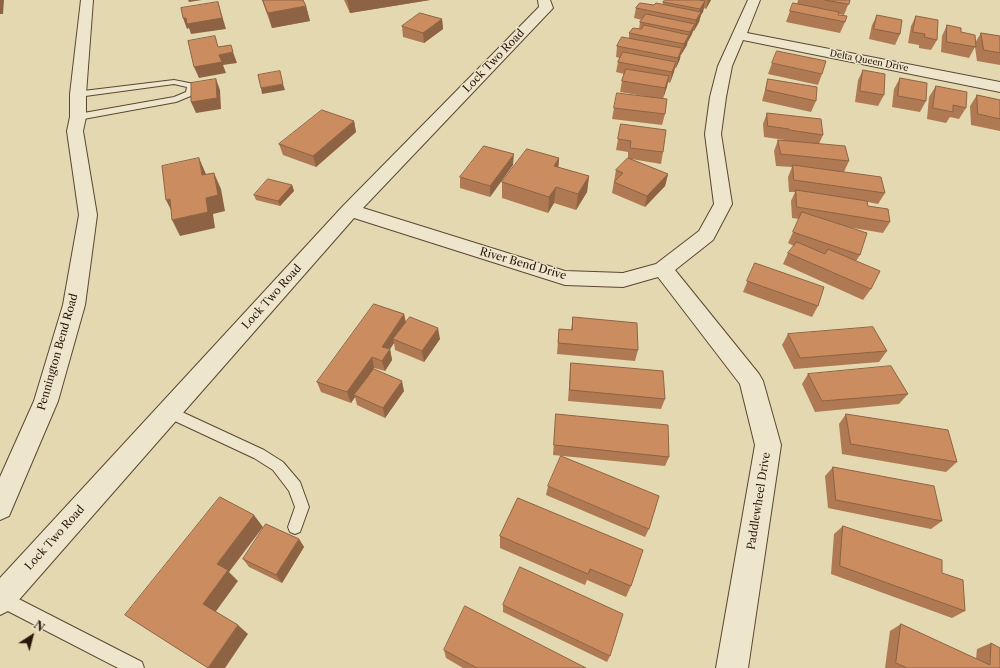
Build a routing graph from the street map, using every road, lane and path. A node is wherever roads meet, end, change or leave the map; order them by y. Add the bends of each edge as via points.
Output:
1 (87, 0) edge
2 (544, 0) edge
3 (754, 0) edge
4 (738, 35) junction
5 (1000, 87) edge
6 (78, 94) junction
7 (78, 117) junction
8 (350, 210) junction
9 (663, 269) junction
10 (169, 412) junction
11 (0, 507) edge
12 (295, 527) dead end
13 (0, 599) edge
14 (136, 668) edge
15 (732, 668) edge

1 - 6 street, Pennington Bend Road
2 - 8 street, Lock Two Road via 546,8
3 - 4 street, River Bend Drive
4 - 5 street, Delta Queen Drive
4 - 9 street, River Bend Drive via 725,66 713,134 723,204 706,235
6 - 7 street, Pennington Bend Road
6 - 7 lane via 174,82 190,86 190,93 176,99
7 - 11 street, Pennington Bend Road via 75,131 88,215 74,305 46,401
8 - 9 street, River Bend Drive via 565,278 623,280
8 - 10 street, Lock Two Road
9 - 15 street, Paddlewheel Drive via 750,381 768,446
10 - 12 lane via 259,454 278,466 295,487 302,508
10 - 13 street, Lock Two Road
13 - 14 lane

